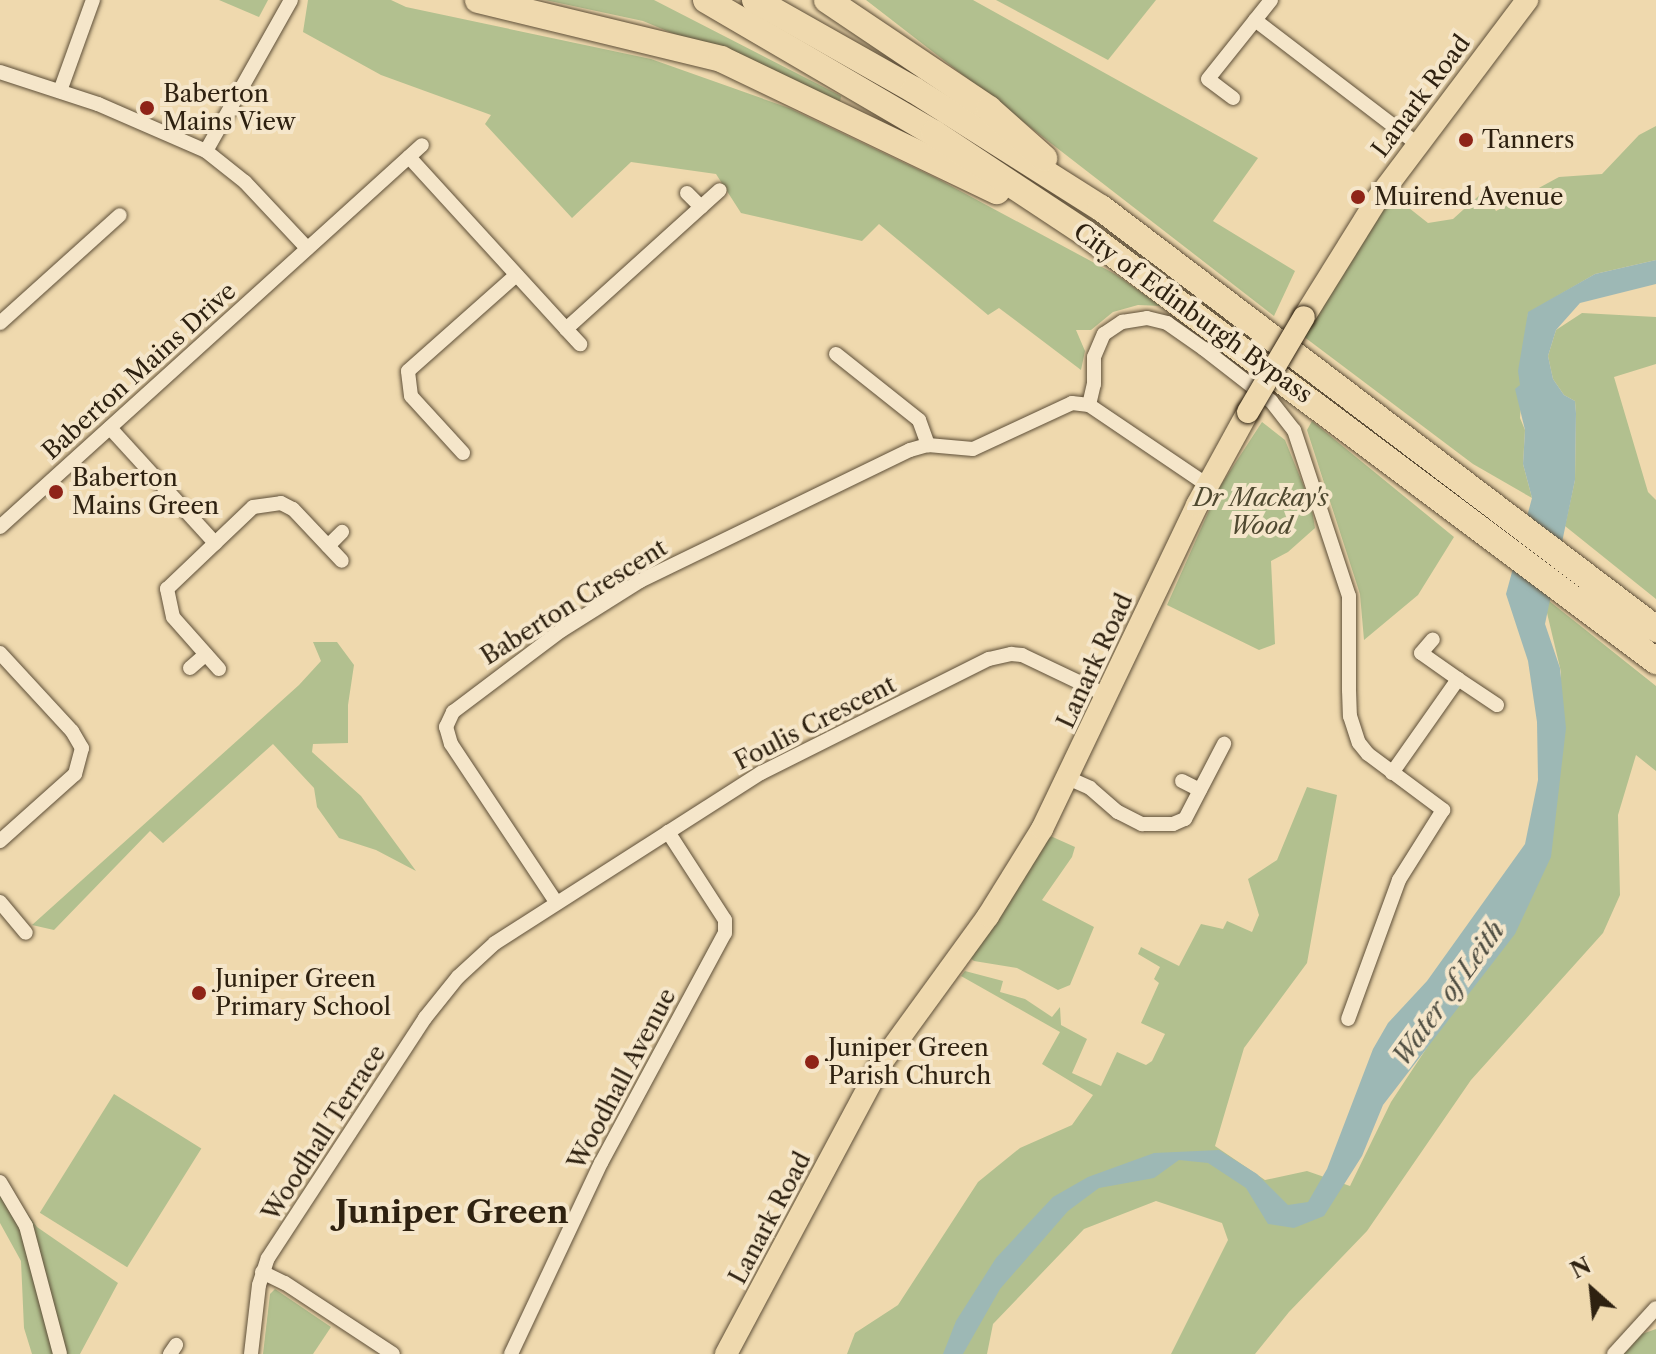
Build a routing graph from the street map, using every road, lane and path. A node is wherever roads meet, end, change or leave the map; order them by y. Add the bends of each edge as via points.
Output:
1 (93, 0) edge
2 (291, 0) edge
3 (478, 0) edge
4 (706, 0) edge
5 (755, 0) edge
6 (827, 0) edge
7 (1271, 0) edge
8 (1527, 0) edge
9 (1255, 20) junction
10 (0, 72) edge
11 (60, 91) junction
12 (1233, 98) dead end
13 (1417, 144) junction
14 (422, 145) dead end
15 (206, 151) junction
16 (409, 157) junction
17 (720, 190) dead end
18 (687, 193) dead end
19 (701, 207) junction
20 (1101, 208) junction
21 (120, 215) dead end
22 (1085, 233) junction
23 (307, 248) junction
24 (516, 275) junction
25 (0, 323) edge
26 (566, 329) junction
27 (580, 344) dead end
28 (836, 354) dead end
29 (1089, 405) junction
30 (1360, 420) junction
31 (110, 428) junction
32 (928, 445) junction
33 (463, 453) dead end
34 (1207, 485) junction
35 (0, 527) edge
36 (342, 532) dead end
37 (215, 543) junction
38 (328, 546) junction
39 (342, 561) dead end
40 (1656, 629) edge
41 (1433, 639) dead end
42 (0, 653) edge
43 (206, 654) junction
44 (1656, 661) edge
45 (190, 668) dead end
46 (219, 669) dead end
47 (1458, 679) junction
48 (1108, 696) junction
49 (1497, 705) dead end
50 (1224, 744) dead end
51 (1392, 773) junction
52 (1068, 778) junction
53 (1182, 781) dead end
54 (1200, 790) junction
55 (668, 832) junction
56 (0, 841) edge
57 (0, 902) edge
58 (556, 902) junction
59 (26, 933) dead end
60 (1348, 1019) dead end
61 (0, 1182) edge
62 (262, 1272) junction
63 (1656, 1308) edge
64 (60, 1354) edge
65 (251, 1354) edge
66 (393, 1354) edge
67 (511, 1354) edge
68 (726, 1354) edge
69 (1614, 1354) edge

1 - 11 street
2 - 15 street
3 - 22 highway via 721,59
4 - 22 highway, City of Edinburgh Bypass via 934,133
5 - 20 highway, City of Edinburgh Bypass via 914,90
6 - 20 highway via 989,109
7 - 9 street
8 - 13 main road, Lanark Road
9 - 12 street via 1208,79
9 - 13 street
10 - 11 street
11 - 15 street
13 - 34 main road, Lanark Road, bridge via 1304,317
14 - 16 street, Baberton Mains Drive
15 - 23 street via 245,182
16 - 23 street, Baberton Mains Drive
16 - 24 street
17 - 19 street
18 - 19 street
19 - 26 street
20 - 30 highway, City of Edinburgh Bypass
21 - 25 street
22 - 30 highway, City of Edinburgh Bypass
23 - 31 street, Baberton Mains Drive
24 - 26 street
24 - 33 street via 408,371 411,396
26 - 27 street
28 - 32 street via 919,420
29 - 32 street, Baberton Crescent via 1063,406 973,449
29 - 34 street
29 - 51 street via 1094,357 1104,334 1122,322 1147,318 1167,323 1204,349 1283,414 1301,451 1349,596 1354,730 1368,754
30 - 40 highway, City of Edinburgh Bypass
30 - 44 highway, City of Edinburgh Bypass
31 - 35 street, Baberton Mains Drive
31 - 37 street
32 - 58 street, Baberton Crescent via 640,581 528,652 453,712 446,727 451,744
34 - 48 main road, Lanark Road
36 - 38 street
37 - 38 street via 253,507 267,502 293,509
37 - 43 street via 167,589 173,617
38 - 39 street
41 - 47 street via 1421,653
42 - 56 street via 82,748 75,774
43 - 45 street
43 - 46 street
47 - 49 street
47 - 51 street
48 - 52 main road, Lanark Road
48 - 55 street, Foulis Crescent via 1022,655 1001,655 788,759
50 - 54 street
51 - 60 street via 1443,810 1399,880
52 - 54 street via 1090,788 1118,812 1152,826 1185,819
52 - 68 main road, Lanark Road via 1003,894 882,1062
53 - 54 street
55 - 58 street, Foulis Crescent
55 - 67 street, Woodhall Avenue via 725,920 725,933 601,1163
57 - 59 street
58 - 62 street, Woodhall Terrace via 495,943 440,997
61 - 64 street via 26,1226
62 - 65 street, Woodhall Terrace
62 - 66 street
63 - 69 street

